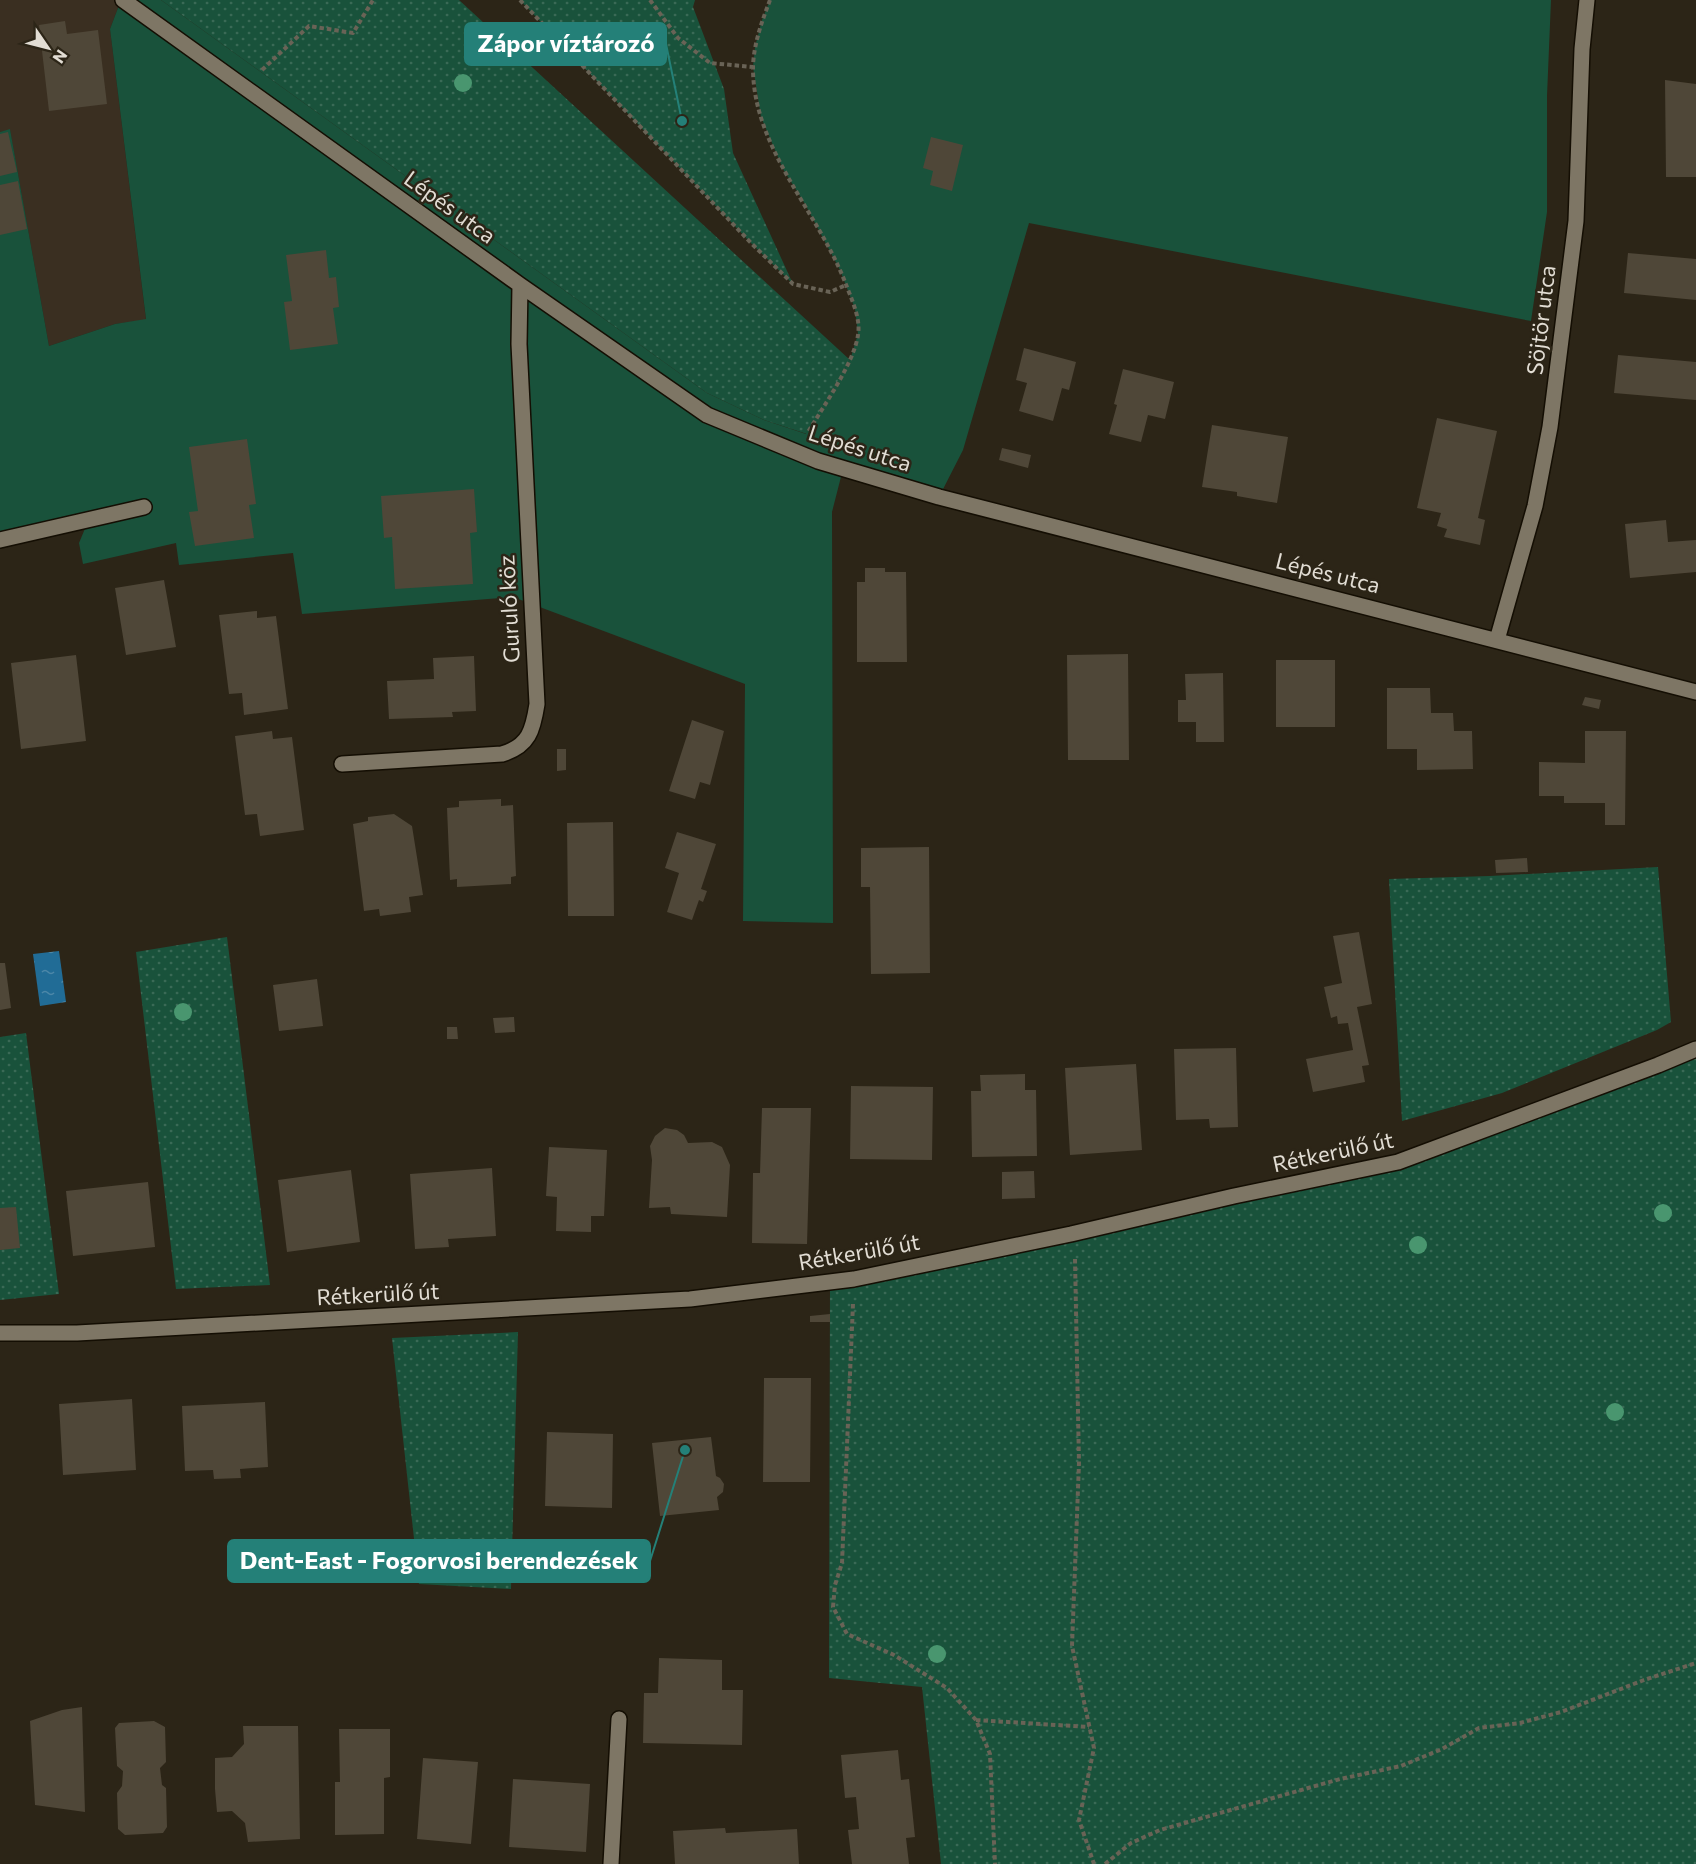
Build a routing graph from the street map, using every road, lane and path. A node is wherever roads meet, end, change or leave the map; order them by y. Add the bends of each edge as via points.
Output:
1 (123, 0) edge
2 (373, 0) edge
3 (520, 0) edge
4 (650, 0) edge
5 (770, 0) edge
6 (1587, 0) edge
7 (753, 67) junction
8 (244, 87) junction
9 (520, 285) junction
10 (846, 285) junction
11 (818, 461) junction
12 (144, 507) dead end
13 (0, 540) edge
14 (1497, 640) junction
15 (1696, 692) edge
16 (342, 764) dead end
17 (1696, 1049) edge
18 (1075, 1261) dead end
19 (854, 1279) junction
20 (0, 1333) edge
21 (1696, 1663) edge
22 (619, 1719) dead end
23 (976, 1720) junction
24 (1089, 1727) junction
25 (611, 1864) edge
26 (995, 1864) edge
27 (1094, 1864) edge
28 (1104, 1864) edge

1 - 8 street, Lépés utca
2 - 8 path via 353,33 309,26
3 - 10 path via 793,284 830,292
4 - 7 path via 678,38 710,63
5 - 7 path
6 - 14 street, Söjtör utca via 1576,221 1550,427 1535,506
7 - 10 path via 761,117 783,169
8 - 9 street, Lépés utca
9 - 11 street, Lépés utca via 707,415
9 - 16 street, Guruló köz via 519,344 537,704 534,726 523,744 502,754
10 - 11 path via 855,309 858,334 850,360 807,434
11 - 14 street, Lépés utca
12 - 13 street
14 - 15 street, Lépés utca
17 - 19 street, Rétkerülő út via 1398,1162
18 - 24 path via 1079,1463 1072,1646
19 - 20 street, Rétkerülő út via 690,1299 77,1333
19 - 23 path via 842,1563 833,1607 847,1634 894,1654 947,1688
21 - 28 path via 1561,1712 1479,1728 1401,1766 1340,1779 1160,1830 1131,1843
22 - 25 street
23 - 24 path
23 - 26 path via 990,1754
24 - 27 path via 1094,1748 1079,1820

